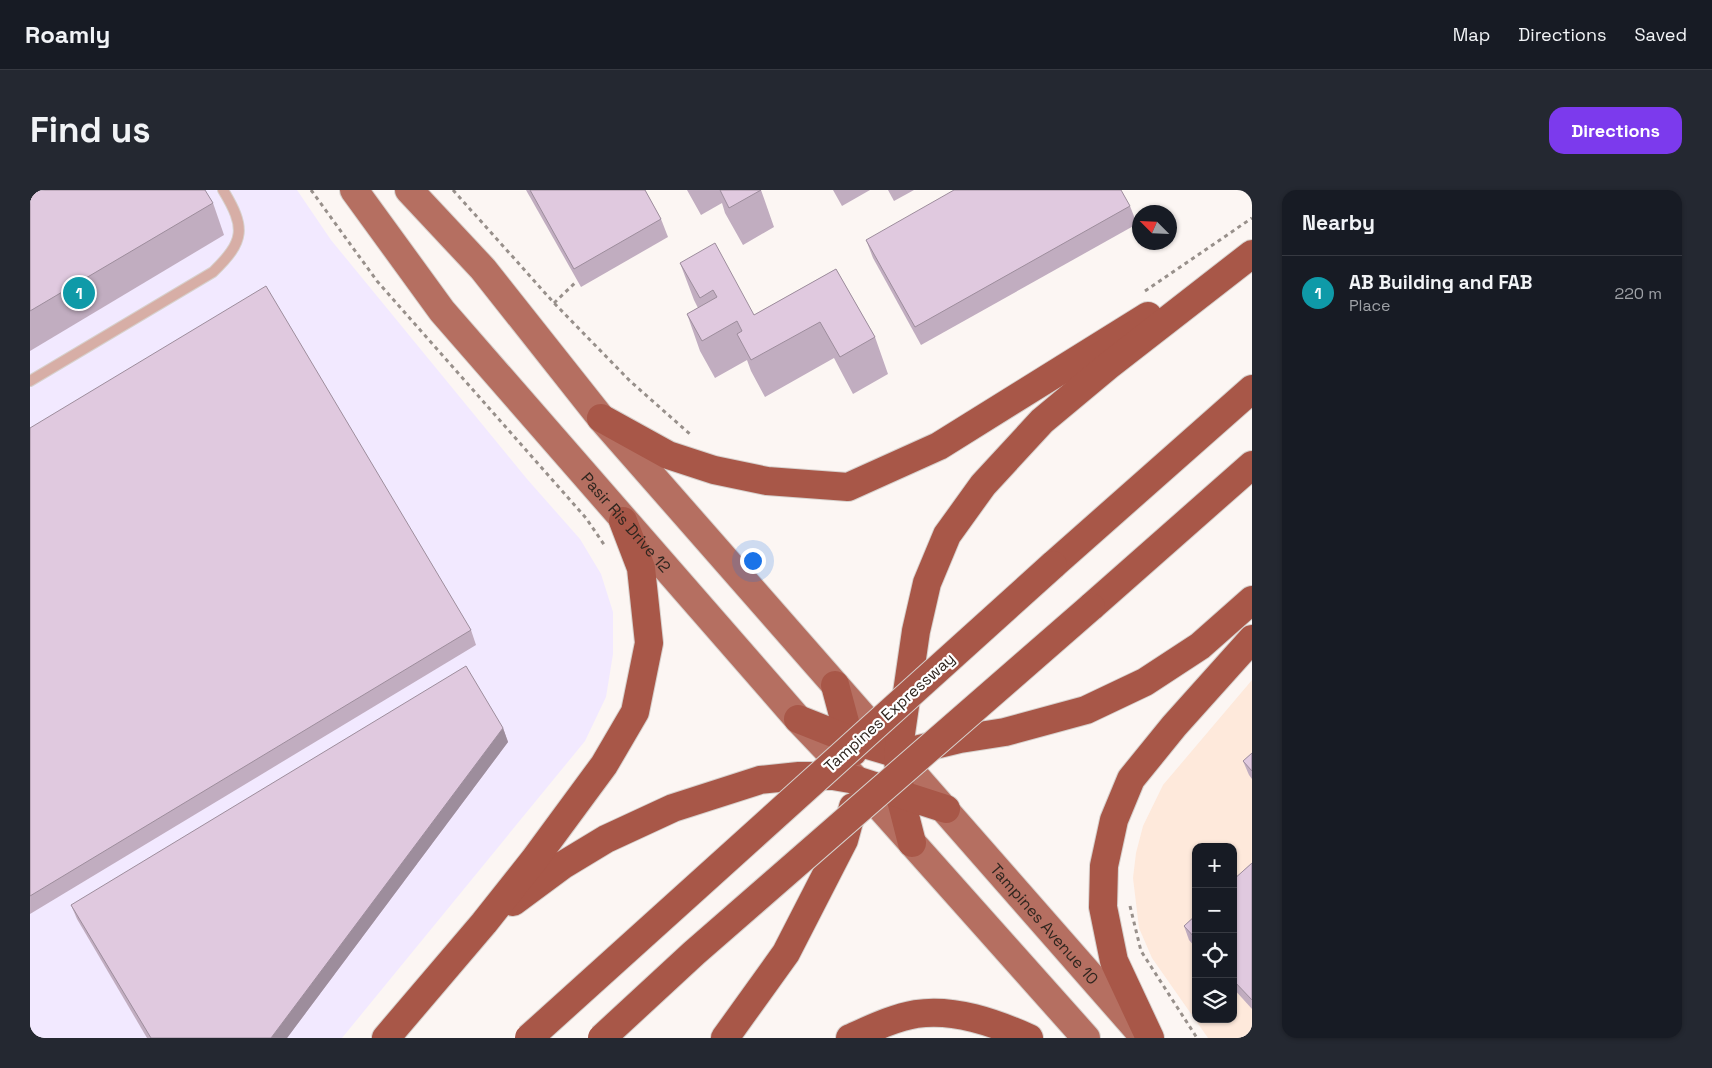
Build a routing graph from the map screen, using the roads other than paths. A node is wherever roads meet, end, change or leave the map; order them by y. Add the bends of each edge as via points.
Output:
1 (223, 190) edge
2 (354, 190) edge
3 (409, 190) edge
4 (1252, 254) edge
5 (30, 381) edge
6 (1252, 389) edge
7 (601, 418) junction
8 (1252, 465) edge
9 (623, 520) junction
10 (1252, 600) edge
11 (1252, 639) edge
12 (835, 685) junction
13 (798, 719) junction
14 (851, 740) junction
15 (898, 754) junction
16 (856, 780) junction
17 (900, 796) junction
18 (946, 809) junction
19 (912, 843) junction
20 (484, 924) junction
21 (386, 1038) edge
22 (529, 1038) edge
23 (602, 1038) edge
24 (725, 1038) edge
25 (850, 1038) edge
26 (1029, 1038) edge
27 (1086, 1038) edge
28 (1145, 1038) edge
29 (1150, 1038) edge

1 - 5 lane via 239,222 238,239 230,256 213,272
2 - 9 main road, Pasir Ris Drive 12 via 442,311
3 - 7 main road via 483,269
4 - 7 highway via 939,446 848,487 767,481 714,470 668,455
4 - 15 highway via 1042,421 983,485 947,535 927,582 916,631
6 - 22 highway, Tampines Expressway, bridge via 1053,564
7 - 12 main road
8 - 23 highway, bridge via 701,946
9 - 13 main road, Pasir Ris Drive 12
9 - 20 highway via 641,568 649,644 635,712 604,765
10 - 15 highway via 1200,646 1153,677 1086,710 1005,732
11 - 29 highway via 1131,779 1114,820 1104,866 1103,908 1114,961
12 - 14 highway
12 - 15 main road
13 - 14 highway
13 - 16 main road, Pasir Ris Drive 12
14 - 15 highway
14 - 16 highway
15 - 17 highway
15 - 18 main road
16 - 17 highway
16 - 19 main road, Pasir Ris Drive 12
16 - 20 highway via 799,776 760,780 673,808 606,839 563,865
16 - 24 highway via 844,840 791,944
17 - 18 highway
17 - 19 highway
18 - 28 main road, Tampines Avenue 10
19 - 27 main road
20 - 21 highway
25 - 26 highway via 918,1014 961,1015 1005,1027

